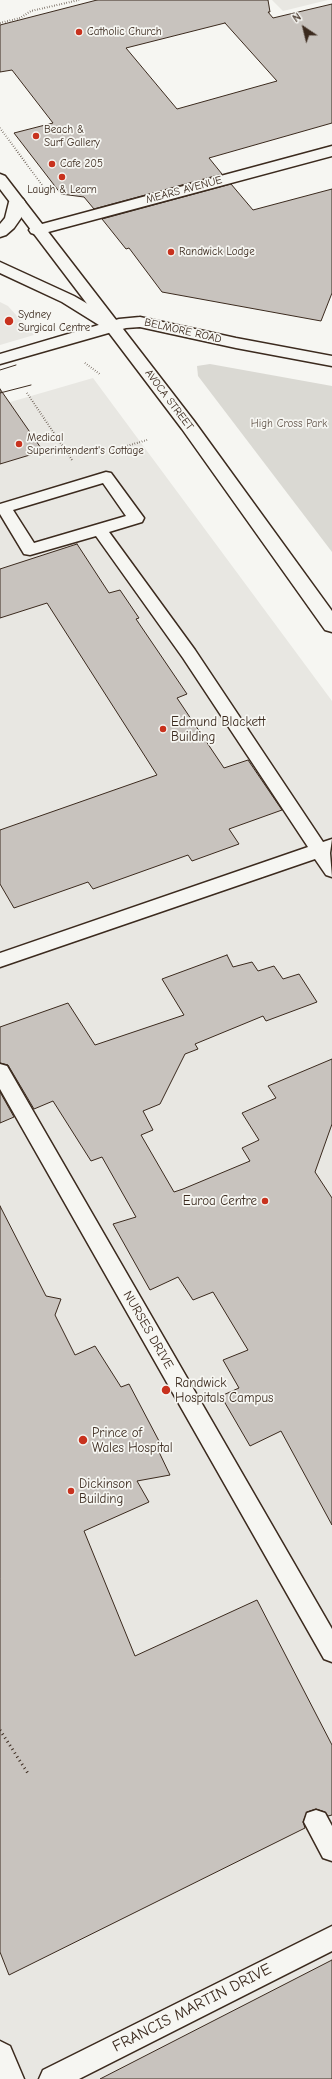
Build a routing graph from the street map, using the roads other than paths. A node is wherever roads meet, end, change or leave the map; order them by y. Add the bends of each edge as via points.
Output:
1 (332, 151) edge
2 (0, 179) edge
3 (17, 202) junction
4 (37, 230) junction
5 (0, 232) edge
6 (0, 267) edge
7 (113, 326) junction
8 (0, 359) edge
9 (332, 361) edge
10 (99, 529) junction
11 (332, 625) edge
12 (325, 848) edge
13 (332, 870) edge
14 (0, 960) edge
15 (0, 1072) edge
16 (332, 1651) edge
17 (316, 1822) dead end
18 (332, 1849) edge
19 (332, 1938) edge
20 (0, 2056) edge
21 (9, 2079) edge
22 (52, 2079) edge

1 - 4 main road, MEARS AVENUE
2 - 3 main road, AVOCA STREET
3 - 4 main road, AVOCA STREET
3 - 5 main road via 14,218
4 - 7 main road, AVOCA STREET
6 - 7 main road via 68,299
7 - 8 main road, BELMORE ROAD
7 - 9 main road, BELMORE ROAD via 146,322 236,343
7 - 11 main road, AVOCA STREET via 188,425
10 - 10 lane via 30,550 4,508 106,477 136,518
10 - 12 lane
12 - 13 lane
12 - 14 lane
15 - 16 lane, NURSES DRIVE
17 - 18 lane
19 - 22 lane, FRANCIS MARTIN DRIVE
20 - 21 main road

